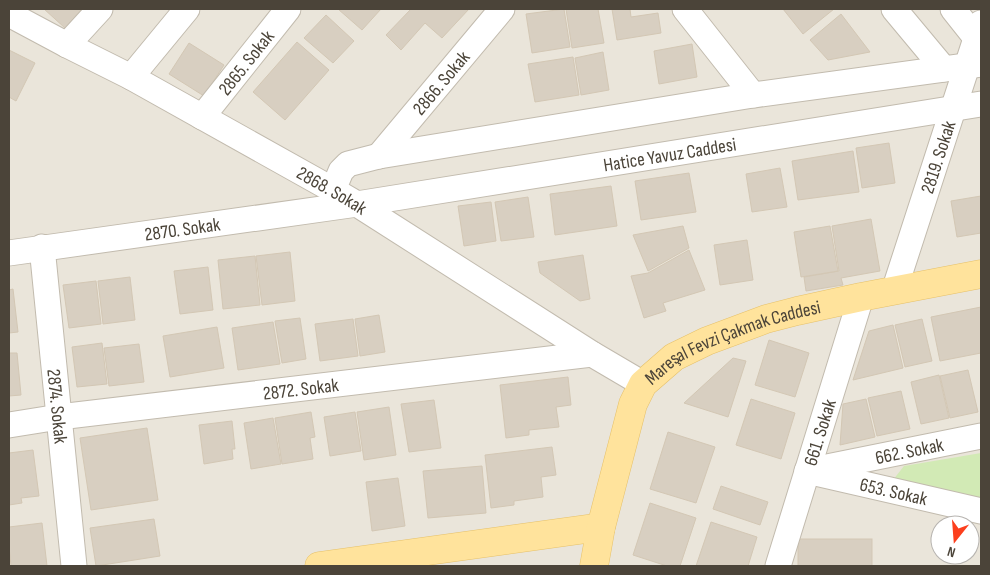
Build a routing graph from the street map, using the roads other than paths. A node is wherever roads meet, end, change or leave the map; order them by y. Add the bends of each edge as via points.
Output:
1 (100, 9) edge
2 (187, 9) edge
3 (288, 9) edge
4 (502, 9) edge
5 (685, 9) edge
6 (894, 9) edge
7 (952, 9) edge
8 (9, 14) edge
9 (979, 30) edge
10 (67, 45) junction
11 (964, 66) edge
12 (131, 77) junction
13 (753, 96) junction
14 (981, 104) edge
15 (953, 109) junction
16 (202, 116) junction
17 (379, 156) junction
18 (333, 190) junction
19 (357, 204) junction
20 (42, 247) junction
21 (9, 252) edge
22 (981, 274) edge
23 (894, 291) junction
24 (861, 297) junction
25 (592, 354) junction
26 (643, 384) junction
27 (60, 417) junction
28 (9, 425) edge
29 (981, 436) edge
30 (807, 471) junction
31 (981, 511) edge
32 (601, 527) junction
33 (436, 558) edge
34 (74, 566) edge
35 (319, 566) edge
36 (594, 566) edge
37 (778, 566) edge

1 - 10 street
2 - 12 street
3 - 16 street, 2865. Sokak
4 - 17 street, 2866. Sokak
5 - 13 street
6 - 11 street
7 - 9 street
8 - 10 street, 2868. Sokak
9 - 11 street, 2819. Sokak
10 - 12 street, 2868. Sokak
11 - 13 street
11 - 15 street, 2819. Sokak
12 - 16 street, 2868. Sokak
13 - 17 street
14 - 15 street, Hatice Yavuz Caddesi
15 - 19 street, Hatice Yavuz Caddesi
15 - 23 street, 2819. Sokak
16 - 18 street, 2868. Sokak
17 - 18 street via 348,164 341,171
18 - 19 street, 2868. Sokak
19 - 20 street, 2870. Sokak
19 - 25 street, 2868. Sokak
20 - 21 street, 2870. Sokak
20 - 27 street, 2874. Sokak
22 - 23 main road, Mareşal Fevzi Çakmak Caddesi
23 - 24 main road, Mareşal Fevzi Çakmak Caddesi
24 - 26 main road, Mareşal Fevzi Çakmak Caddesi via 766,318 707,341 674,357
24 - 30 street, 661. Sokak
25 - 26 street, 2868. Sokak
25 - 27 street, 2872. Sokak
26 - 32 main road, Mareşal Fevzi Çakmak Caddesi via 633,404
27 - 28 street, 2872. Sokak
27 - 34 street, 2874. Sokak
29 - 30 street, 662. Sokak
30 - 31 street, 653. Sokak
30 - 37 street, 661. Sokak
32 - 33 main road
32 - 36 main road, Mareşal Fevzi Çakmak Caddesi
33 - 35 main road

